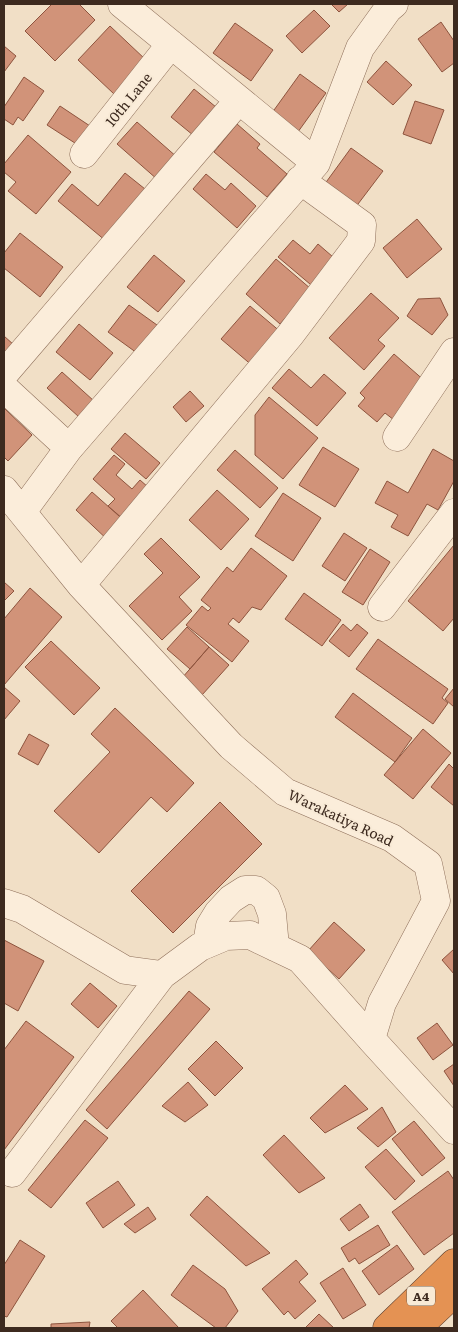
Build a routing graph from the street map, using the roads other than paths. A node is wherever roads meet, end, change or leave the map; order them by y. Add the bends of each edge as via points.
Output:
1 (122, 4) edge
2 (394, 4) edge
3 (171, 44) junction
4 (239, 100) junction
5 (84, 154) dead end
6 (308, 171) junction
7 (454, 352) edge
8 (4, 374) edge
9 (4, 388) edge
10 (397, 437) dead end
11 (69, 448) junction
12 (4, 490) edge
13 (22, 512) junction
14 (454, 513) edge
15 (81, 585) junction
16 (382, 607) dead end
17 (4, 902) edge
18 (207, 944) junction
19 (275, 947) junction
20 (162, 975) junction
21 (371, 1039) junction
22 (454, 1130) edge
23 (12, 1173) dead end
24 (454, 1263) edge
25 (454, 1293) edge
26 (387, 1328) edge
27 (417, 1328) edge

1 - 3 street
2 - 6 street via 360,48
3 - 4 street
3 - 5 street, 10th Lane
4 - 6 street
4 - 8 street
6 - 11 street
6 - 15 street via 362,225 361,241 290,335
7 - 10 street
9 - 11 street
11 - 13 street
12 - 13 street, Warakatiya Road
13 - 15 street, Warakatiya Road
14 - 16 street
15 - 21 street, Warakatiya Road via 231,746 285,792 392,838 428,864 436,901 382,1003
17 - 20 street via 22,909 125,970
18 - 19 street via 226,936 250,935
18 - 19 street via 210,926 218,913 245,890 256,890 266,898 272,914
18 - 20 street
19 - 21 street via 300,959
20 - 23 street
21 - 22 street
24 - 26 highway, A4
25 - 27 highway, A4

